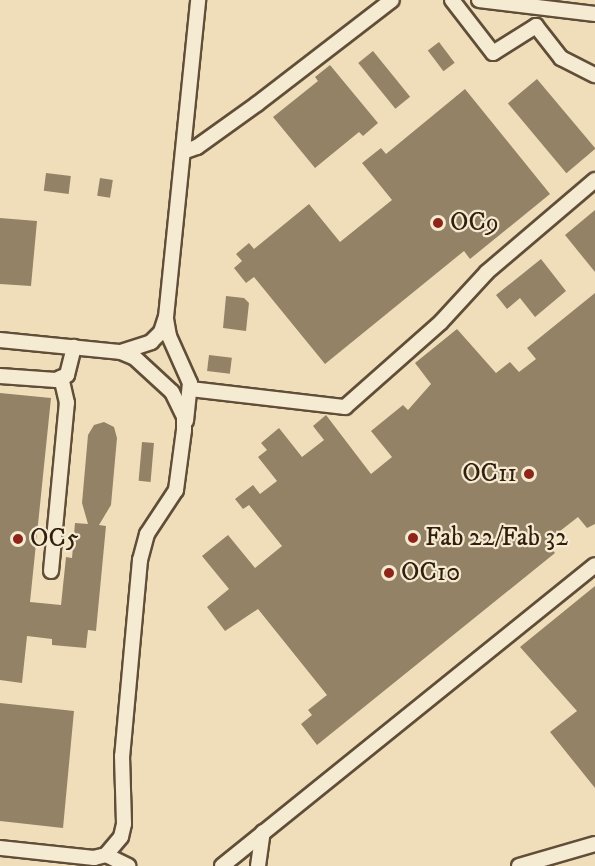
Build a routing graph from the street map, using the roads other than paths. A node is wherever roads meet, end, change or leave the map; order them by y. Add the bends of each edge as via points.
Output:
1 (198, 0) edge
2 (392, 0) edge
3 (452, 0) edge
4 (479, 0) edge
5 (571, 6) edge
6 (595, 14) edge
7 (595, 75) edge
8 (183, 152) junction
9 (595, 180) edge
10 (166, 317) junction
11 (0, 340) edge
12 (74, 347) junction
13 (121, 352) junction
14 (0, 376) edge
15 (61, 378) junction
16 (190, 389) junction
17 (184, 430) junction
18 (595, 565) edge
19 (51, 571) dead end
20 (263, 832) junction
21 (595, 844) edge
22 (0, 848) edge
23 (102, 859) edge
24 (129, 866) edge
25 (222, 866) edge
26 (258, 866) edge
27 (519, 866) edge

1 - 8 street
2 - 8 street via 257,104
3 - 7 street via 493,53 536,26 561,58
4 - 5 street
5 - 6 street
8 - 10 street
9 - 16 street via 487,272 441,322 345,407
10 - 13 street via 161,332 151,342
10 - 16 street via 169,336 186,370
11 - 12 street
12 - 13 street
12 - 15 street via 69,369
13 - 17 street via 153,372 172,392 184,417
14 - 15 street
15 - 19 street via 67,403
16 - 17 street
17 - 23 street via 176,490 147,534 140,560 122,756 124,824 116,848
18 - 20 street via 422,708
20 - 25 street
20 - 26 street
21 - 27 street
22 - 23 street
23 - 24 street

